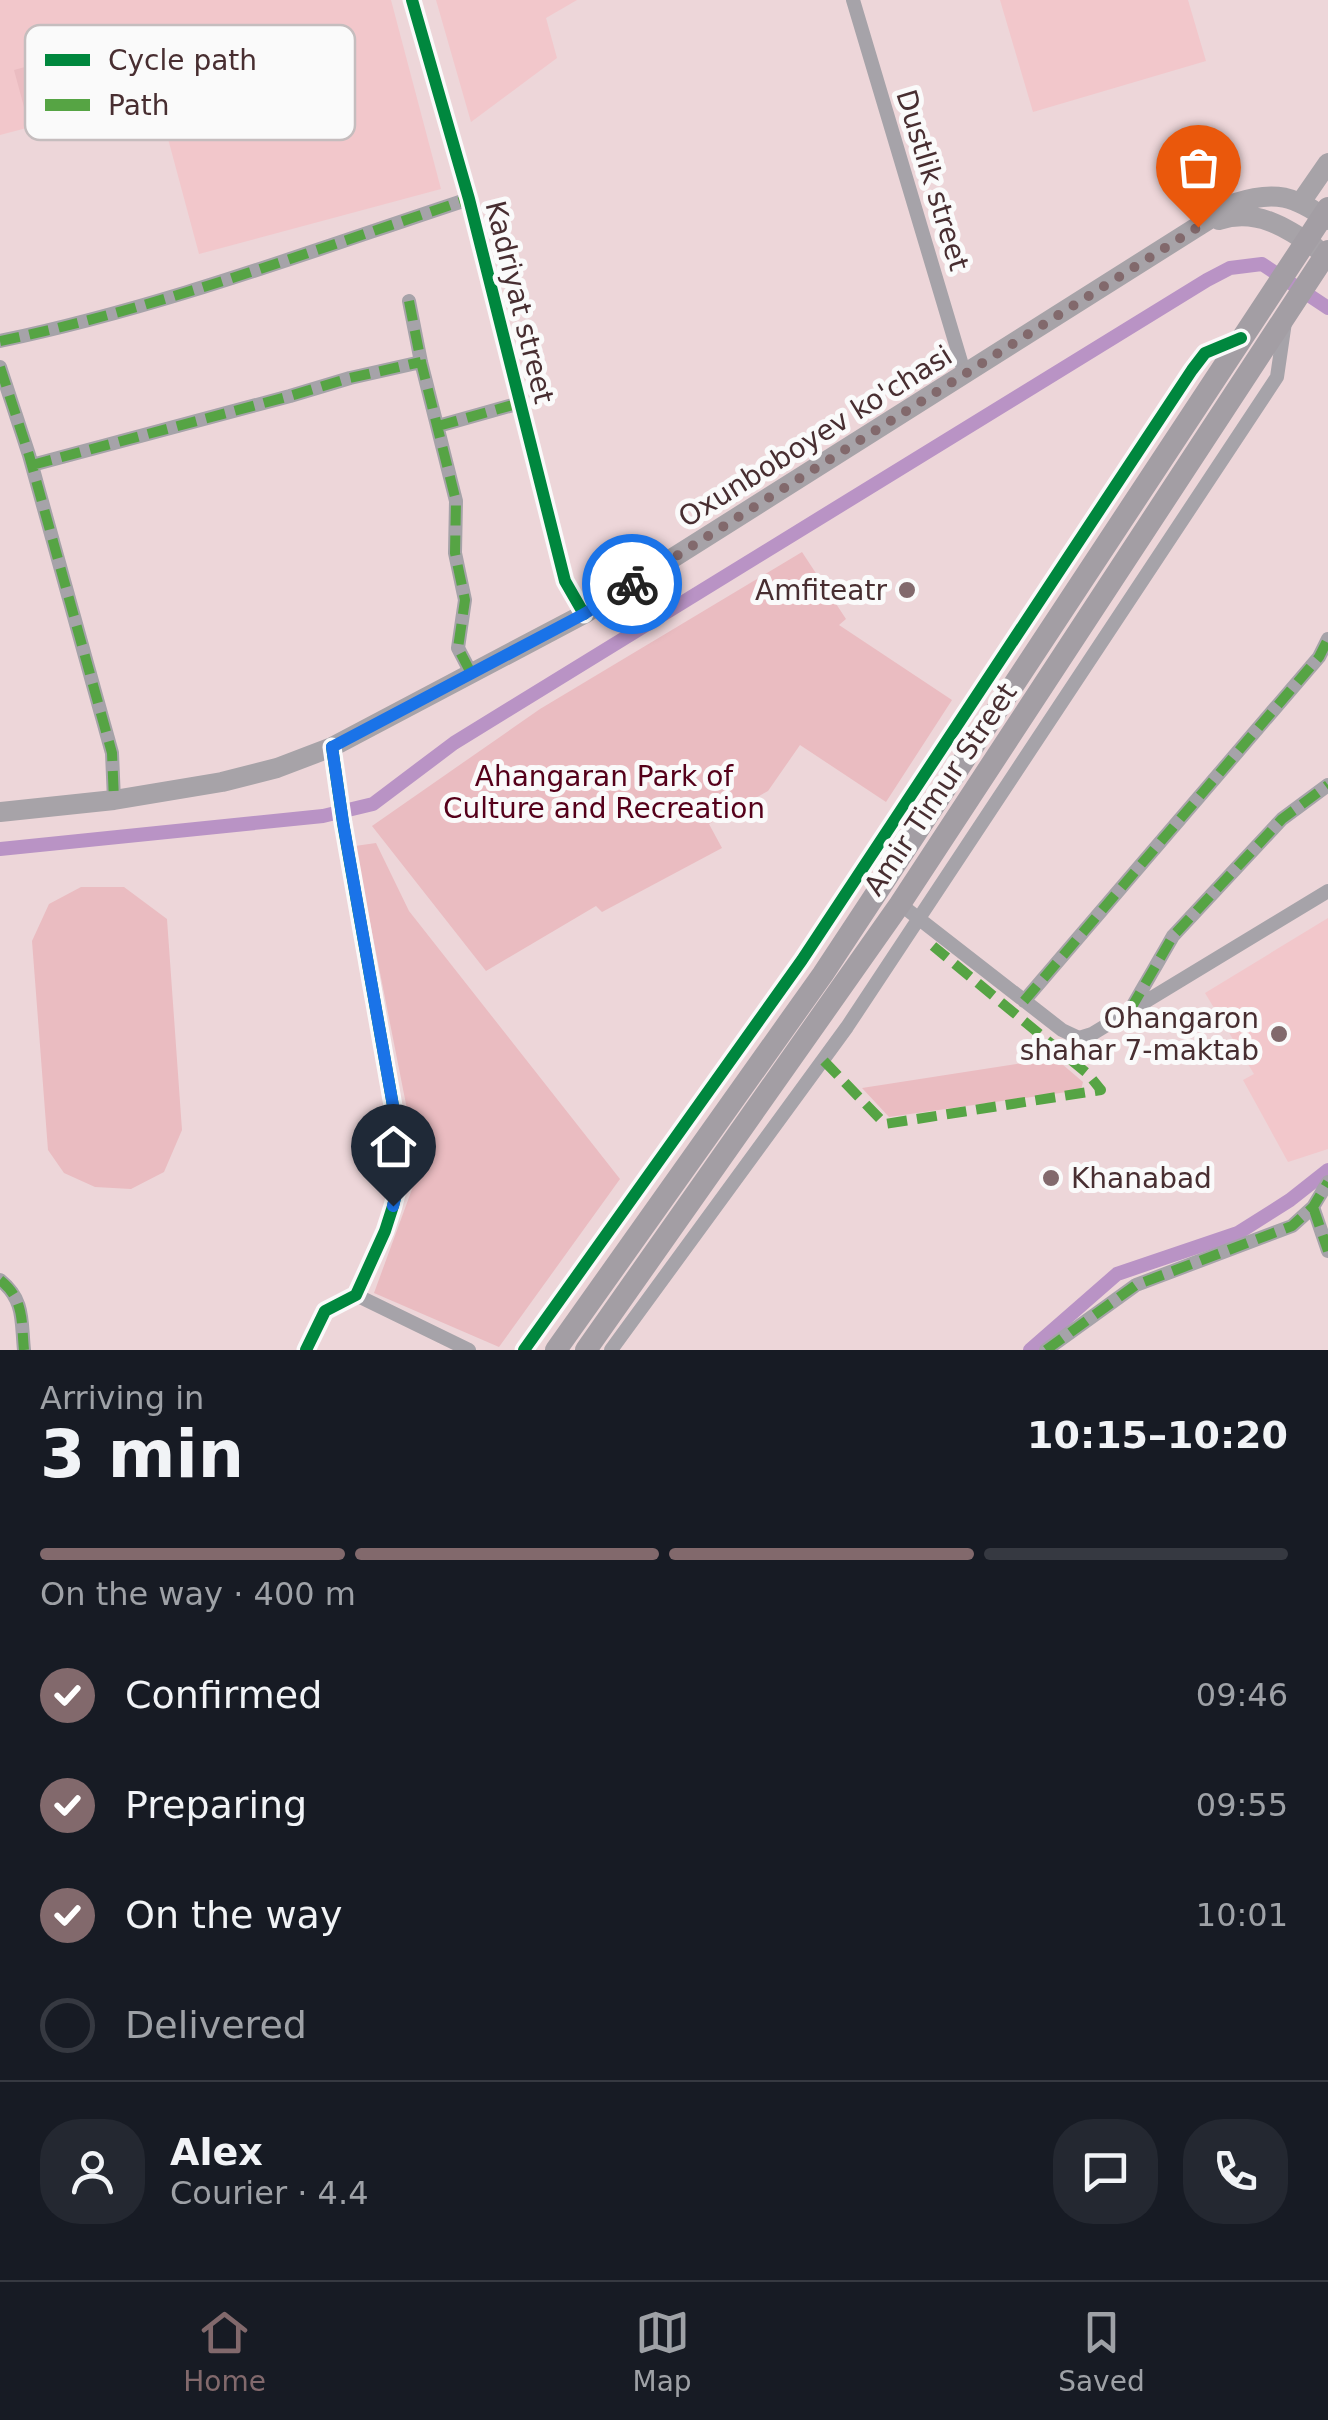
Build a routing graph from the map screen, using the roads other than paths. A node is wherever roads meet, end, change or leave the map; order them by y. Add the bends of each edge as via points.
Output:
1 (412, 0) edge
2 (853, 0) edge
3 (1328, 163) edge
4 (468, 199) junction
5 (1302, 202) junction
6 (1326, 215) edge
7 (1198, 227) junction
8 (1322, 250) edge
9 (409, 300) dead end
10 (1286, 316) junction
11 (1241, 338) junction
12 (0, 341) edge
13 (421, 362) junction
14 (0, 367) edge
15 (965, 375) junction
16 (520, 404) junction
17 (438, 426) junction
18 (32, 465) junction
19 (584, 614) junction
20 (1088, 620) junction
21 (1328, 639) edge
22 (1089, 662) junction
23 (471, 674) junction
24 (332, 747) junction
25 (1328, 785) edge
26 (114, 800) junction
27 (0, 812) edge
28 (1328, 892) edge
29 (900, 904) junction
30 (920, 918) junction
31 (1024, 1001) junction
32 (1130, 1010) junction
33 (1328, 1182) edge
34 (1313, 1207) junction
35 (1328, 1250) edge
36 (0, 1280) edge
37 (356, 1296) junction
38 (24, 1350) edge
39 (306, 1350) edge
40 (469, 1350) edge
41 (524, 1350) edge
42 (556, 1350) edge
43 (586, 1350) edge
44 (612, 1350) edge
45 (1046, 1350) edge

1 - 4 street, Kadriyat street
2 - 15 street, Dustlik street
3 - 5 main road
4 - 12 street via 219,281
4 - 16 street, Kadriyat street
5 - 6 main road, Oxunboboyev ko'chasi
5 - 7 main road, Oxunboboyev ko'chasi via 1249,199
6 - 8 highway, Amir Timur Street
7 - 8 main road, Oxunboboyev ko'chasi via 1253,216
7 - 15 main road, Oxunboboyev ko'chasi
8 - 10 highway, Amir Timur Street
8 - 11 highway
9 - 13 street
10 - 20 highway, Amir Timur Street
10 - 22 street via 1277,377
11 - 41 street via 1205,353 1192,370 813,944
11 - 42 highway via 823,974
13 - 17 street
13 - 18 street
14 - 18 street
15 - 19 main road, Oxunboboyev ko'chasi
16 - 17 street
16 - 19 street, Kadriyat street via 565,581
17 - 23 street via 456,501 454,553 465,600 458,648
18 - 26 street via 112,753
19 - 23 main road, Oxunboboyev ko'chasi
20 - 22 street
20 - 29 highway, Amir Timur Street
21 - 31 street
22 - 30 street
23 - 24 main road, Oxunboboyev ko'chasi
24 - 26 main road, Oxunboboyev ko'chasi via 250,776
24 - 37 street via 400,1157 393,1206
25 - 32 street via 1282,819 1173,936
26 - 27 main road, Oxunboboyev ko'chasi
28 - 32 street
29 - 30 street
29 - 43 highway, Amir Timur Street
30 - 31 street
30 - 44 street
31 - 32 street via 1078,1038
33 - 34 street
34 - 35 street
34 - 45 street via 1292,1226 1136,1285
36 - 38 street via 18,1301
37 - 39 street via 324,1311
37 - 40 street

